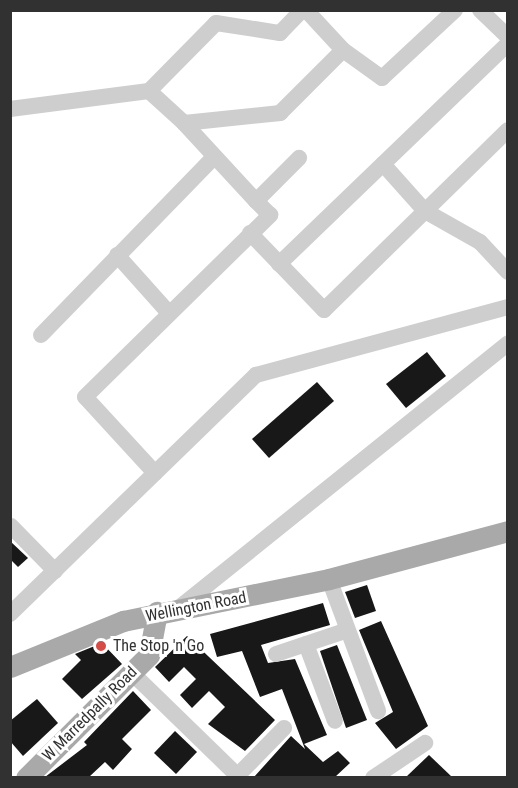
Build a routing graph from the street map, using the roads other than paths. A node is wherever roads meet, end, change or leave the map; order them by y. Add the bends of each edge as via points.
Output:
1 (304, 10) edge
2 (455, 10) edge
3 (480, 10) edge
4 (507, 37) edge
5 (507, 44) edge
6 (343, 50) junction
7 (149, 91) junction
8 (10, 109) edge
9 (184, 123) junction
10 (507, 130) edge
11 (213, 158) junction
12 (299, 158) dead end
13 (383, 164) junction
14 (256, 201) junction
15 (425, 211) junction
16 (250, 233) junction
17 (117, 255) junction
18 (279, 264) junction
19 (507, 272) edge
20 (507, 307) edge
21 (168, 312) junction
22 (40, 335) dead end
23 (507, 343) edge
24 (155, 473) junction
25 (11, 526) edge
26 (507, 531) edge
27 (55, 571) junction
28 (329, 579) junction
29 (180, 607) junction
30 (157, 612) junction
31 (10, 615) edge
32 (345, 631) junction
33 (306, 644) junction
34 (276, 654) dead end
35 (10, 667) edge
36 (131, 672) junction
37 (378, 711) dead end
38 (335, 721) dead end
39 (284, 728) dead end
40 (425, 743) dead end
41 (240, 775) edge
42 (26, 777) edge
43 (373, 777) edge

1 - 6 street
1 - 7 street via 280,33 216,23
2 - 6 street via 382,78
3 - 4 street
5 - 13 street
6 - 9 street via 280,113
7 - 8 street
7 - 9 street
9 - 11 street
10 - 15 street
11 - 14 street
11 - 17 street
12 - 14 street
13 - 15 street
13 - 18 street
14 - 16 street via 270,215
15 - 18 street via 324,310
15 - 19 street via 480,242
16 - 18 street
16 - 21 street
17 - 21 street
17 - 22 street
20 - 24 street via 256,375
21 - 24 street via 85,397
23 - 29 street
24 - 27 street
25 - 27 street
26 - 28 main road, Wellington Road
27 - 31 street
28 - 29 main road, Wellington Road
28 - 32 street
29 - 30 main road, Wellington Road
30 - 35 main road, Wellington Road
30 - 36 main road, W Marredpally Road via 149,655
32 - 33 street
32 - 37 street
33 - 34 street
33 - 38 street
36 - 41 street
36 - 42 main road, W Marredpally Road
39 - 41 street
40 - 43 street

